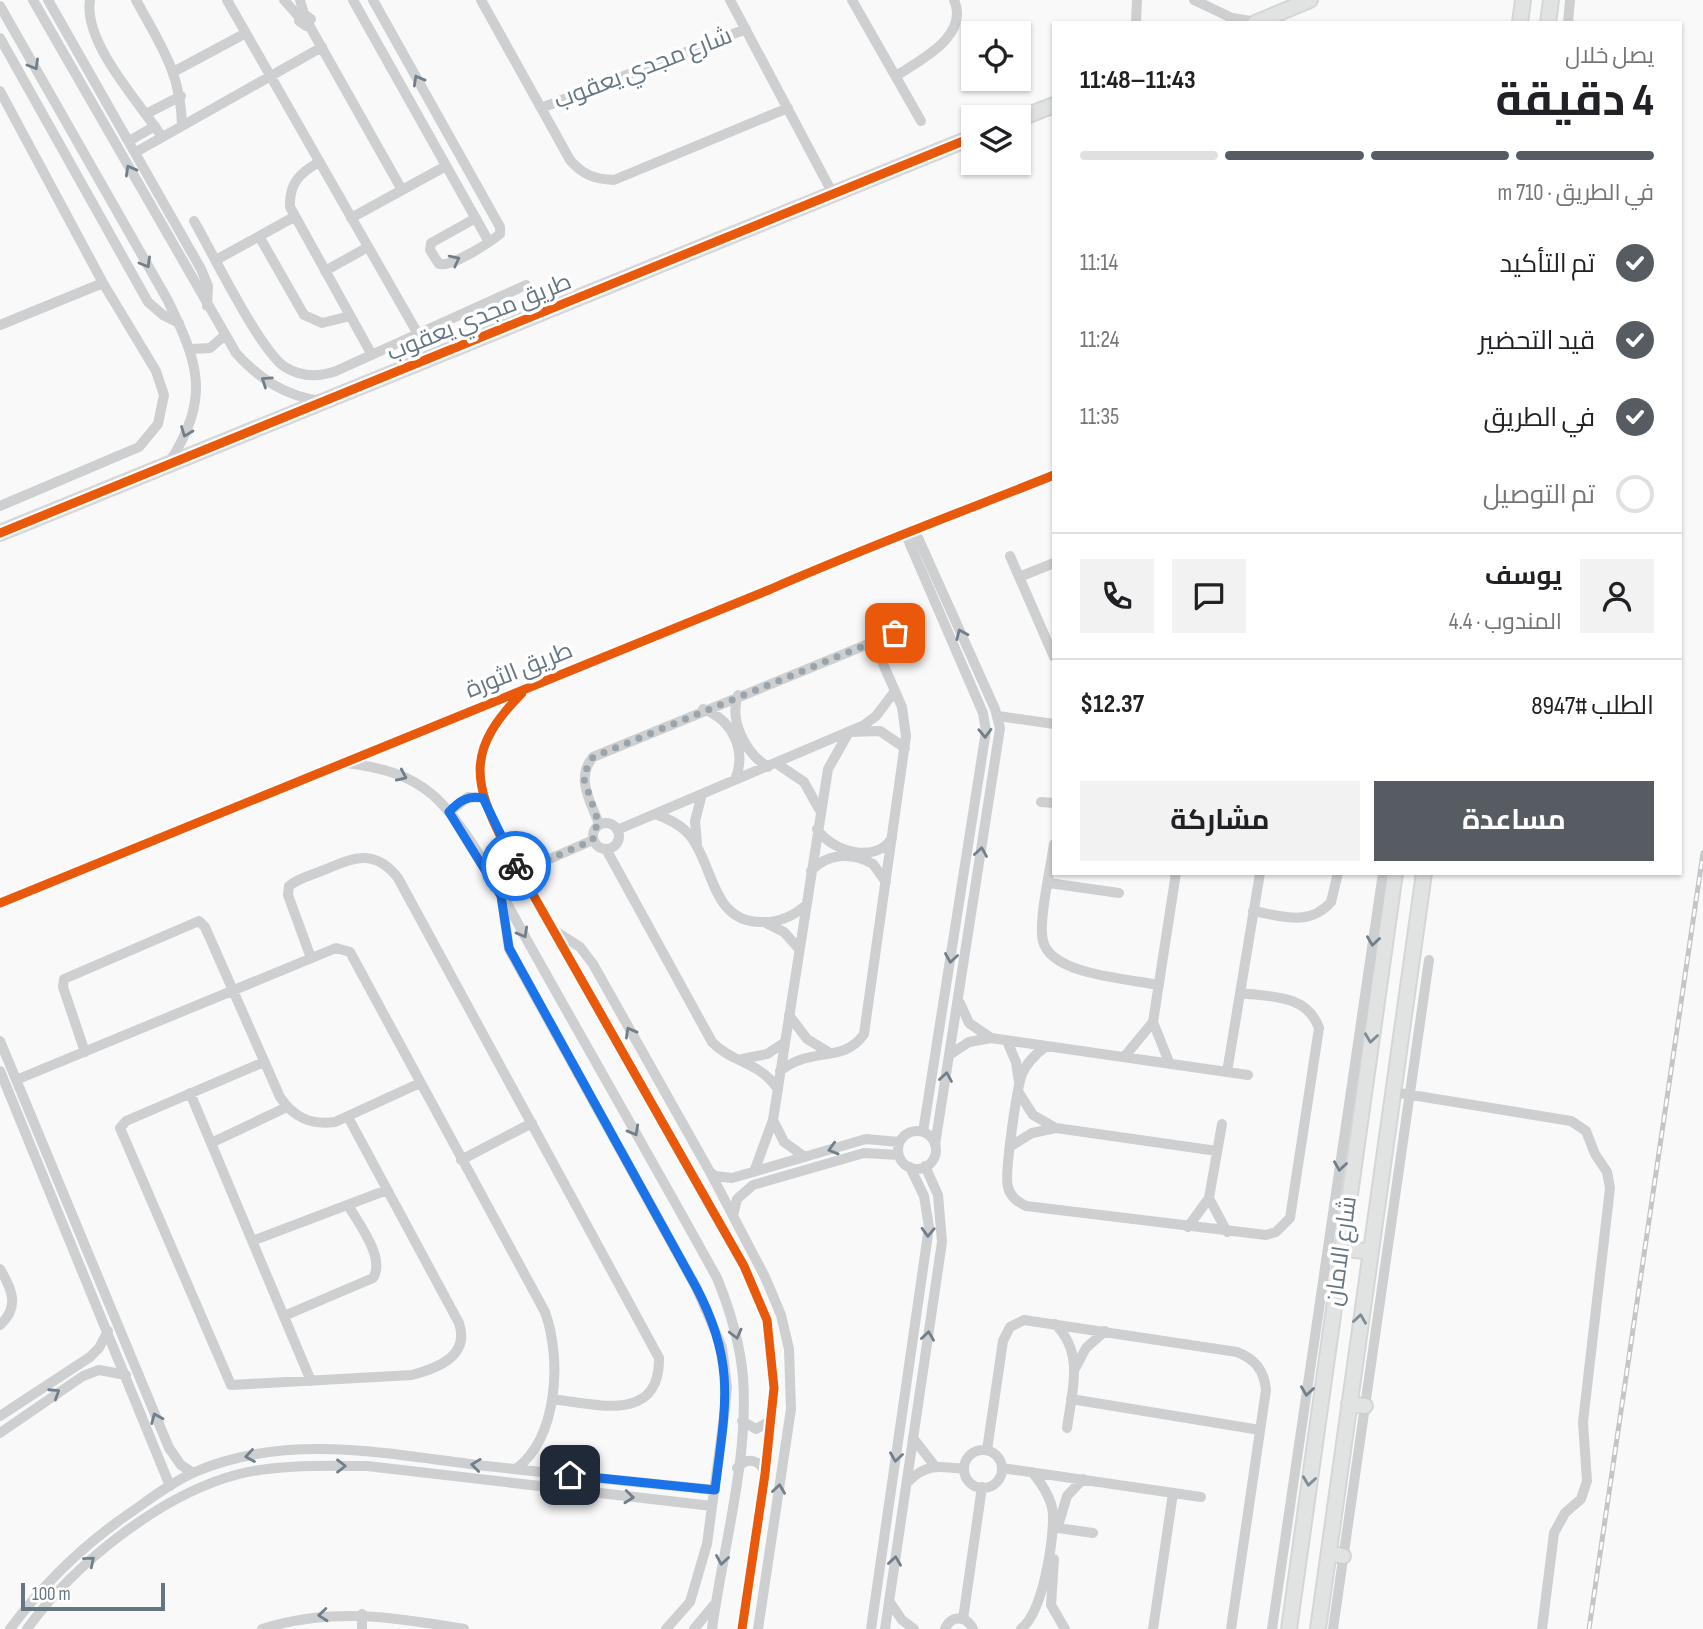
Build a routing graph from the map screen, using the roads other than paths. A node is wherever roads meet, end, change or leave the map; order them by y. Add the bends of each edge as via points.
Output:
1 (33, 0) edge
2 (48, 0) edge
3 (90, 0) edge
4 (136, 0) edge
5 (227, 0) edge
6 (284, 0) edge
7 (300, 0) edge
8 (354, 0) edge
9 (373, 0) edge
10 (481, 0) edge
11 (730, 0) edge
12 (852, 0) edge
13 (954, 0) edge
14 (1137, 0) edge
15 (1194, 0) edge
16 (1310, 0) edge
17 (1523, 0) edge
18 (1551, 0) edge
19 (1570, 0) edge
20 (0, 6) edge
21 (304, 19) junction
22 (1136, 21) edge
23 (1249, 21) edge
24 (1258, 21) edge
25 (1520, 21) edge
26 (1548, 21) edge
27 (1568, 21) edge
28 (746, 29) junction
29 (246, 33) junction
30 (0, 38) edge
31 (322, 47) junction
32 (87, 68) junction
33 (175, 71) junction
34 (76, 75) junction
35 (270, 76) junction
36 (896, 76) junction
37 (0, 91) edge
38 (181, 96) junction
39 (1052, 105) edge
40 (541, 108) junction
41 (788, 108) junction
42 (5, 113) edge
43 (146, 114) junction
44 (1031, 114) edge
45 (921, 121) dead end
46 (182, 125) junction
47 (155, 126) junction
48 (162, 137) junction
49 (129, 141) junction
50 (961, 142) edge
51 (136, 152) junction
52 (319, 162) junction
53 (446, 166) junction
54 (402, 190) junction
55 (833, 194) junction
56 (294, 217) junction
57 (351, 218) junction
58 (475, 218) junction
59 (194, 221) dead end
60 (259, 236) junction
61 (489, 242) junction
62 (368, 247) junction
63 (216, 260) junction
64 (324, 271) junction
65 (103, 282) junction
66 (526, 285) dead end
67 (207, 306) junction
68 (350, 316) junction
69 (179, 323) junction
70 (0, 325) edge
71 (418, 334) junction
72 (224, 336) junction
73 (192, 349) junction
74 (372, 355) junction
75 (324, 401) junction
76 (169, 463) junction
77 (1052, 476) edge
78 (0, 506) edge
79 (0, 533) edge
80 (910, 533) junction
81 (1010, 556) dead end
82 (1052, 564) edge
83 (1019, 577) junction
84 (895, 633) dead end
85 (873, 641) junction
86 (1052, 652) edge
87 (526, 688) junction
88 (895, 691) junction
89 (738, 695) junction
90 (703, 709) junction
91 (1052, 713) edge
92 (998, 716) junction
93 (1041, 722) junction
94 (1052, 724) edge
95 (849, 732) junction
96 (905, 748) junction
97 (343, 762) junction
98 (772, 765) junction
99 (736, 780) junction
100 (702, 794) junction
101 (483, 798) junction
102 (1041, 802) dead end
103 (1052, 803) edge
104 (820, 811) junction
105 (449, 812) junction
106 (655, 814) junction
107 (599, 824) junction
108 (817, 829) junction
109 (617, 830) junction
110 (891, 838) junction
111 (593, 840) junction
112 (606, 849) junction
113 (698, 849) junction
114 (1052, 860) edge
115 (811, 871) junction
116 (520, 872) junction
117 (1176, 875) edge
118 (1259, 875) edge
119 (1338, 875) edge
120 (1382, 875) edge
121 (1395, 875) edge
122 (1424, 875) edge
123 (886, 883) junction
124 (1049, 883) junction
125 (1119, 893) dead end
126 (501, 896) junction
127 (0, 903) edge
128 (805, 906) junction
129 (1253, 911) junction
130 (763, 922) junction
131 (552, 929) junction
132 (799, 950) junction
133 (311, 958) junction
134 (1429, 960) dead end
135 (1159, 985) junction
136 (233, 990) junction
137 (1240, 993) junction
138 (1371, 996) junction
139 (958, 998) junction
140 (789, 1015) junction
141 (1153, 1021) junction
142 (991, 1038) junction
143 (0, 1041) edge
144 (1007, 1041) junction
145 (784, 1043) junction
146 (1046, 1046) junction
147 (85, 1052) junction
148 (832, 1054) junction
149 (949, 1055) junction
150 (1125, 1056) junction
151 (737, 1059) junction
152 (264, 1062) junction
153 (1169, 1062) junction
154 (780, 1071) junction
155 (0, 1072) edge
156 (1227, 1072) junction
157 (1248, 1075) dead end
158 (7, 1083) edge
159 (420, 1083) junction
160 (777, 1088) junction
161 (1018, 1088) junction
162 (1393, 1092) junction
163 (190, 1093) junction
164 (1409, 1096) junction
165 (671, 1106) junction
166 (287, 1107) junction
167 (657, 1114) junction
168 (348, 1117) junction
169 (772, 1120) junction
170 (532, 1122) junction
171 (1222, 1124) dead end
172 (1056, 1128) junction
173 (923, 1132) junction
174 (899, 1142) junction
175 (211, 1143) junction
176 (935, 1144) junction
177 (1011, 1146) junction
178 (1217, 1151) junction
179 (898, 1154) junction
180 (805, 1157) junction
181 (461, 1160) junction
182 (925, 1166) junction
183 (910, 1167) junction
184 (710, 1172) junction
185 (754, 1172) junction
186 (387, 1190) junction
187 (1209, 1198) junction
188 (348, 1205) junction
189 (733, 1216) junction
190 (1188, 1227) junction
191 (1227, 1232) junction
192 (252, 1241) junction
193 (1342, 1248) junction
194 (1370, 1252) junction
195 (756, 1259) junction
196 (744, 1266) junction
197 (0, 1269) edge
198 (1325, 1311) junction
199 (284, 1316) junction
200 (1055, 1324) junction
201 (0, 1325) edge
202 (108, 1331) junction
203 (1105, 1331) junction
204 (1075, 1370) junction
205 (126, 1375) junction
206 (311, 1381) junction
207 (552, 1399) junction
208 (1071, 1399) junction
209 (1349, 1404) junction
210 (1365, 1406) junction
211 (0, 1416) edge
212 (742, 1421) junction
213 (770, 1421) junction
214 (1067, 1428) dead end
215 (1260, 1430) junction
216 (0, 1433) edge
217 (913, 1438) junction
218 (536, 1449) junction
219 (987, 1450) junction
220 (447, 1461) junction
221 (934, 1465) junction
222 (737, 1468) junction
223 (1002, 1468) junction
224 (516, 1469) junction
225 (964, 1469) junction
226 (1032, 1472) junction
227 (193, 1473) junction
228 (548, 1473) junction
229 (765, 1474) junction
230 (445, 1476) junction
231 (1083, 1479) junction
232 (907, 1483) junction
233 (170, 1486) junction
234 (982, 1487) junction
235 (715, 1490) junction
236 (1173, 1493) junction
237 (1200, 1497) dead end
238 (712, 1506) junction
239 (1058, 1528) junction
240 (1093, 1533) dead end
241 (1336, 1554) junction
242 (889, 1601) junction
243 (715, 1603) junction
244 (362, 1614) junction
245 (963, 1619) junction
246 (10, 1629) edge
247 (27, 1629) edge
248 (262, 1629) edge
249 (362, 1629) edge
250 (461, 1629) edge
251 (666, 1629) edge
252 (694, 1629) edge
253 (712, 1629) edge
254 (742, 1629) edge
255 (758, 1629) edge
256 (871, 1629) edge
257 (885, 1629) edge
258 (914, 1629) edge
259 (945, 1629) edge
260 (973, 1629) edge
261 (1021, 1629) edge
262 (1065, 1629) edge
263 (1153, 1629) edge
264 (1231, 1629) edge
265 (1272, 1629) edge
266 (1289, 1629) edge
267 (1318, 1629) edge
268 (1333, 1629) edge
269 (1542, 1629) edge

1 - 34 street
2 - 32 street
3 - 43 street via 90,22
4 - 33 street
5 - 29 street
6 - 21 street
7 - 21 street
8 - 53 street
61 -> 9 street via 498,236 500,227
10 - 40 street
11 - 28 street
12 - 36 street
13 - 36 street via 954,30 939,48
14 - 22 street
15 - 23 street
16 - 24 street
17 - 25 street
18 - 26 street
19 - 27 street
20 -> 69 street
21 - 31 street
28 - 40 street, شارع مجدي يعقوب
28 - 41 street
29 - 33 street
29 - 35 street
30 - 69 street via 148,302
31 - 35 street
31 - 54 street
32 - 34 street
32 - 49 street
33 - 38 street
67 -> 34 street
35 - 46 street
35 - 52 street
36 - 45 street
37 - 42 street
38 - 43 street
38 - 46 street
39 - 44 street
40 - 41 street via 581,172 614,180
41 - 55 street
42 - 65 street
43 - 47 street
46 - 48 street
47 - 48 street
47 - 49 street
48 - 51 street
49 - 51 street
50 - 55 street, طريق مجدي يعقوب
51 - 67 street via 205,277
52 - 56 street via 292,186
52 - 57 street
53 - 54 street
53 - 58 street
54 - 57 street
55 - 75 street, طريق مجدي يعقوب
56 - 60 street
56 - 64 street
57 - 62 street
58 - 61 street
58 -> 61 street via 434,241 430,250 439,264 445,265
59 - 63 street
60 - 63 street
60 - 68 street via 304,315 322,323
62 - 64 street
62 - 71 street
63 - 74 street via 266,348 285,367 319,375
64 - 68 street
65 - 70 street
65 - 78 street via 161,380 163,410 158,424 145,442 126,454
66 - 71 street
67 - 72 street
68 - 74 street
69 - 73 street
71 - 74 street
72 - 73 street via 210,348
75 -> 72 street via 303,398 268,383 250,369
73 -> 76 street via 196,371 193,409
75 - 76 street, طريق مجدي يعقوب
76 - 79 street, طريق مجدي يعقوب
77 - 80 street, طريق الثورة
80 - 87 street, طريق الثورة via 877,542
92 -> 80 street
80 -> 173 street via 983,713 986,731
81 - 83 street
82 - 83 street
83 - 86 street
84 - 85 street
85 - 88 street
85 - 89 street
87 - 97 street, طريق الثورة
87 - 101 street via 482,744
88 - 95 street via 876,716
88 - 96 street via 905,724
89 - 90 street
89 - 98 street via 737,723 751,753
90 - 99 street via 730,727 740,751
90 - 107 street via 593,757 584,782
91 - 93 street
92 - 93 street
139 -> 92 street via 999,740
93 - 94 street
95 - 96 street via 880,731
95 - 98 street
95 - 104 street via 828,769
96 - 110 street
97 -> 105 street via 404,777 428,791
97 - 127 street, طريق الثورة
98 - 99 street
98 - 104 street via 804,782
99 - 100 street
100 - 106 street
100 - 113 street via 695,821
101 - 105 street via 468,797
101 - 116 street
102 - 103 street
104 - 108 street
105 - 126 street
106 - 109 street
106 - 113 street via 681,826
107 - 109 street via 611,824
107 - 111 street
108 - 110 street via 833,845 859,851 876,852
108 - 115 street
109 - 112 street via 616,844
110 - 123 street
111 - 112 street
111 - 116 street
112 - 151 street via 712,1042
113 - 130 street via 721,902 739,918
114 - 124 street
115 - 123 street via 823,860 839,855 873,864
115 - 128 street
116 - 131 street
117 - 135 street
118 - 129 street
119 - 129 street via 1331,902 1310,917
120 -> 138 street
121 - 138 street, شارع الامان
122 - 162 street, شارع الامان
123 - 148 street via 864,1034 847,1050
124 - 125 street
124 - 135 street via 1042,933 1052,957 1067,966
126 -> 212 street via 717,1278 738,1344
126 - 235 street via 505,937 514,959 718,1332 727,1387
128 - 130 street via 786,919
128 - 132 street
129 - 137 street
130 - 132 street via 784,932
165 -> 131 street via 593,964 580,947
131 - 167 street
132 - 140 street
133 - 136 street
133 - 159 street via 336,948 350,952
133 - 170 street via 288,895 289,886 351,859 369,858 386,865 398,878
134 - 164 street
135 - 141 street
136 - 147 street
136 - 147 street via 205,927 195,921 64,979
136 - 152 street
137 - 156 street
137 - 191 street via 1302,1004 1319,1028 1290,1218 1266,1236
138 -> 193 street, شارع الامان
138 -> 198 street
139 - 142 street via 969,1023
139 - 149 street
140 - 145 street
140 - 148 street via 807,1039
141 - 150 street
141 - 153 street
142 - 144 street
142 - 149 street via 969,1042
143 - 158 street
144 - 146 street
144 - 161 street via 1016,1062
145 - 151 street via 767,1054
145 - 154 street
146 - 150 street
146 - 161 street via 1028,1062
147 - 158 street
148 - 154 street via 804,1057
176 -> 149 street
150 - 153 street
151 - 160 street via 756,1066
152 - 163 street
152 - 166 street
153 - 156 street
154 - 160 street
155 - 158 street
156 - 157 street
158 - 202 street
227 -> 158 street via 169,1448
159 - 168 street
159 - 181 street
160 - 169 street
161 - 172 street via 1033,1115
161 - 177 street
162 - 164 street
162 - 194 street, شارع الامان
163 - 175 street
163 - 206 street via 123,1123 120,1132 227,1380 238,1386
164 - 210 street
164 - 269 street via 1577,1123 1586,1131 1609,1177 1583,1422 1587,1480 1581,1499 1565,1513 1554,1533
165 - 167 street
165 - 184 street
166 - 168 street via 309,1122 322,1124
166 - 175 street
167 - 196 street
168 - 186 street
169 - 180 street via 784,1142
169 - 185 street
170 - 181 street
170 - 207 street via 659,1358 654,1387 634,1404
171 - 178 street
172 - 177 street via 1032,1133
172 - 178 street
173 - 174 street via 909,1132
173 - 176 street
174 - 179 street
174 -> 180 street via 866,1139
175 - 192 street
176 - 182 street via 934,1157
177 - 190 street via 1007,1186 1026,1206
178 - 187 street
179 - 183 street
179 - 189 street via 864,1153 753,1185 737,1199
180 - 185 street
181 - 207 street via 545,1312 555,1347
182 - 183 street
217 -> 182 street via 943,1226 935,1183
183 -> 256 street via 924,1196 929,1227
184 - 185 street via 723,1178
184 - 189 street
186 - 188 street
186 - 206 street via 459,1324 459,1348 440,1366 412,1375
187 - 190 street
187 - 191 street
188 - 192 street
188 - 199 street via 376,1258 376,1273
189 - 195 street
190 - 191 street
192 - 199 street
193 - 194 street
193 - 198 street, شارع الامان
209 -> 194 street, شارع الامان
195 - 196 street
255 -> 195 street via 792,1379 781,1315
196 - 213 street via 767,1320 774,1388
197 - 201 street via 13,1298 8,1317
198 -> 265 street
198 -> 266 street, شارع الامان
199 - 206 street
200 - 203 street
200 - 204 street via 1071,1344
200 - 219 street via 1024,1320 1005,1334
202 - 205 street
202 - 211 street via 90,1357
203 - 204 street via 1086,1348
203 - 215 street via 1246,1355 1265,1379
204 - 208 street
216 -> 205 street via 83,1376 99,1370
205 - 233 street
207 - 218 street
208 - 214 street
208 - 215 street
209 - 210 street
209 - 241 street, شارع الامان
210 - 241 street
212 - 213 street via 756,1429
212 - 222 street
213 - 229 street
215 - 264 street
217 - 221 street
217 - 232 street
218 - 224 street
218 - 228 street
219 - 223 street via 998,1456
219 - 225 street via 969,1456
224 -> 220 street
220 -> 227 street via 378,1451 319,1450 246,1457
220 - 230 street
221 - 225 street
221 - 232 street
222 - 229 street via 754,1461
222 -> 243 street
223 - 226 street
223 - 234 street via 998,1480
224 - 228 street
225 - 234 street via 969,1482
226 - 231 street
226 - 261 street via 1046,1492 1053,1515 1039,1605
227 - 233 street
228 - 235 street
229 - 254 street
230 -> 238 street
247 -> 230 street via 92,1559 169,1505 217,1480 269,1469 318,1466 391,1468
231 - 236 street
231 - 239 street via 1067,1496
242 -> 232 street
233 - 246 street via 79,1551
234 - 245 street
235 - 238 street
236 - 237 street
236 - 263 street
238 - 251 street via 697,1588 682,1614
239 - 240 street
239 - 262 street via 1049,1592 1055,1615
241 - 267 street, شارع الامان
241 - 268 street
242 - 257 street
242 - 258 street
243 - 252 street
243 - 253 street
244 -> 248 street via 312,1616
244 - 249 street
244 - 250 street
245 - 259 street via 951,1620
245 - 260 street

